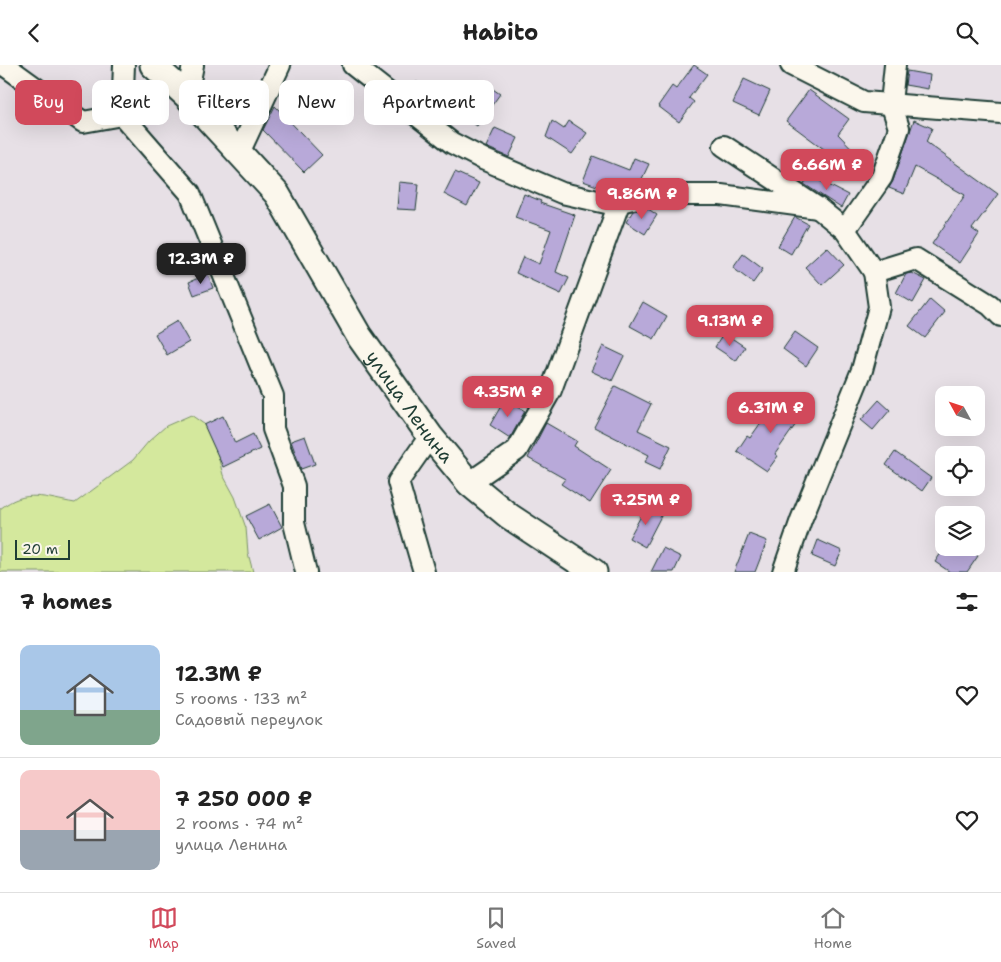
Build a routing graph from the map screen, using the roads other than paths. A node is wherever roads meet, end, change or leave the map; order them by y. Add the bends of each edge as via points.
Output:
1 (4, 65) edge
2 (124, 65) edge
3 (153, 65) edge
4 (193, 65) edge
5 (280, 65) edge
6 (353, 65) edge
7 (791, 65) edge
8 (895, 65) edge
9 (123, 80) edge
10 (190, 80) edge
11 (179, 89) edge
12 (891, 103) junction
13 (1001, 113) edge
14 (92, 120) edge
15 (131, 125) edge
16 (213, 125) edge
17 (724, 146) dead end
18 (239, 153) junction
19 (620, 201) junction
20 (818, 207) junction
21 (845, 229) junction
22 (874, 272) junction
23 (1001, 315) edge
24 (430, 436) junction
25 (469, 483) junction
26 (306, 572) edge
27 (424, 572) edge
28 (594, 572) edge
29 (783, 572) edge

1 - 14 street via 83,122
2 - 9 street
3 - 11 main road, улица Ленина
4 - 10 street
5 - 18 street
6 - 19 street via 452,143 476,156 562,193 611,204
7 - 12 street via 864,101
8 - 12 street
12 - 13 street
12 - 21 street via 899,128 882,177
15 - 26 street via 190,193 273,396 273,429 294,486 294,523
16 - 18 main road, улица Ленина
17 - 20 street
18 - 24 main road, улица Ленина via 277,194 359,336
19 - 20 street via 650,195 721,195
19 - 25 street via 551,390 517,450
20 - 21 street
21 - 22 street
22 - 23 street via 916,259
22 - 29 street via 879,307 862,369
24 - 25 main road, улица Ленина
24 - 27 street via 398,482
25 - 28 main road, улица Ленина via 509,516

